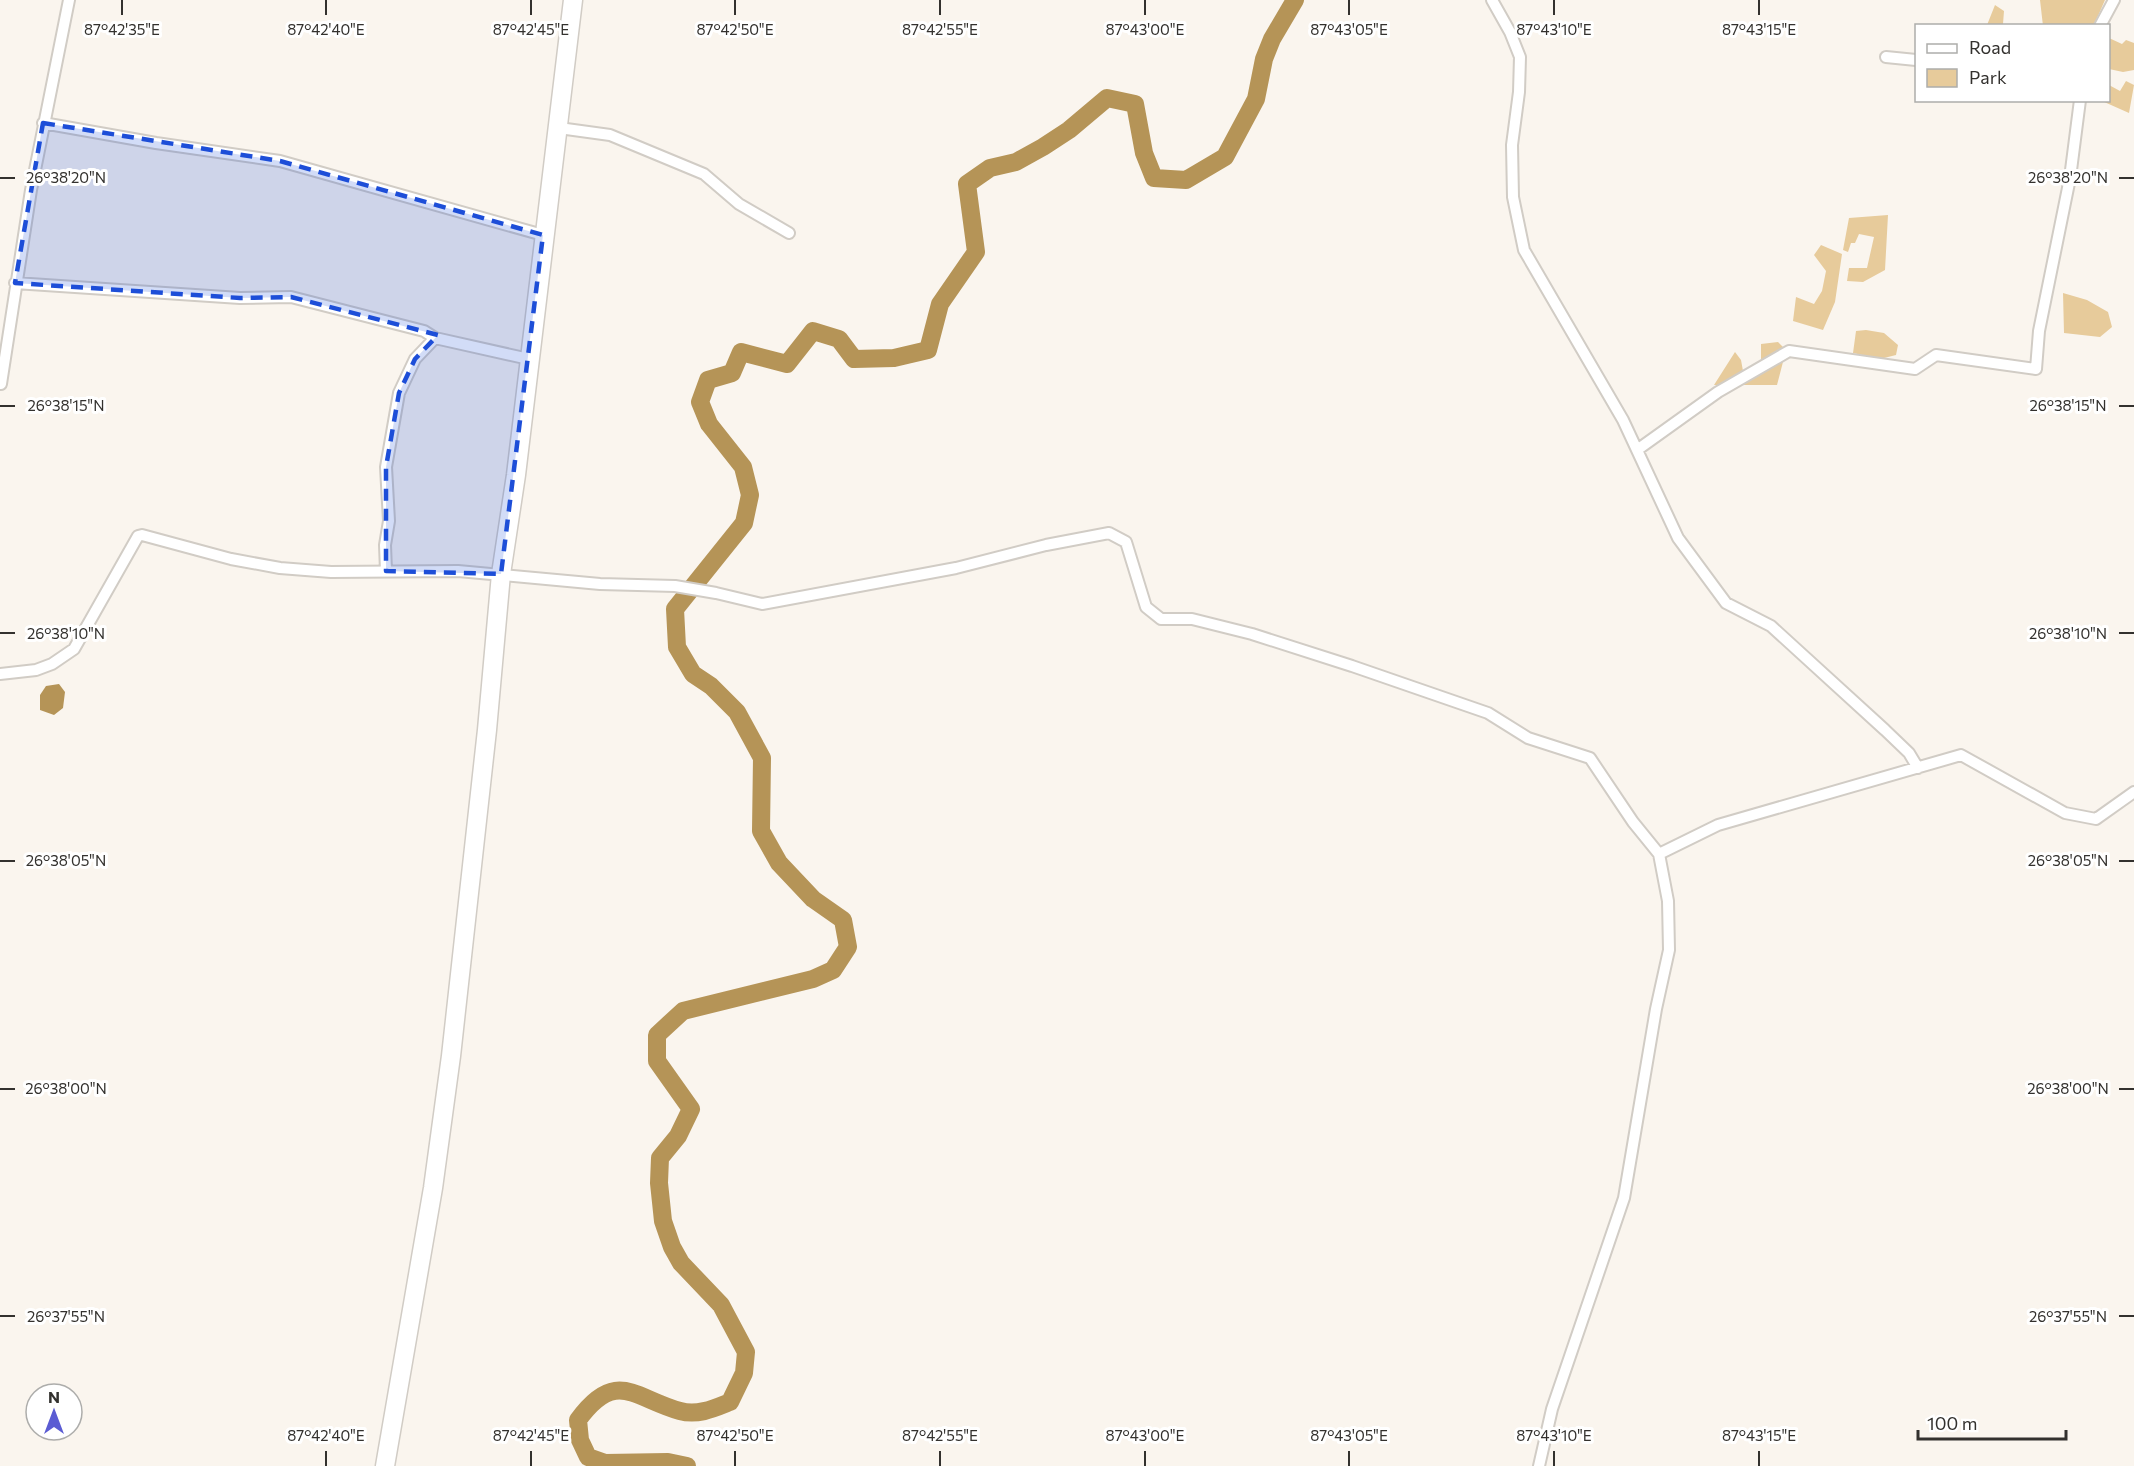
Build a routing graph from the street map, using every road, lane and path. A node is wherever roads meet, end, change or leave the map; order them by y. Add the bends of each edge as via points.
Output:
1 (69, 0) edge
2 (573, 0) edge
3 (1492, 0) edge
4 (2114, 0) edge
5 (2101, 24) edge
6 (1886, 57) dead end
7 (1915, 60) edge
8 (2080, 102) edge
9 (44, 123) junction
10 (559, 128) junction
11 (789, 233) dead end
12 (543, 235) junction
13 (15, 283) junction
14 (4, 328) edge
15 (435, 338) junction
16 (529, 359) junction
17 (1, 384) edge
18 (1637, 450) junction
19 (386, 572) junction
20 (501, 574) junction
21 (0, 674) edge
22 (1918, 768) junction
23 (2134, 792) edge
24 (1659, 854) junction
25 (385, 1466) edge
26 (1539, 1466) edge

1 - 9 street
2 - 10 main road
3 - 18 street via 1520,57 1512,176 1524,250
4 - 5 street
6 - 7 street
8 - 18 street via 2070,178 2039,331 2036,369 1936,355 1915,369 1789,351 1718,392
9 - 12 street via 280,161
9 - 13 street
10 - 11 street via 610,135 704,174 739,204
10 - 12 main road
12 - 16 main road
13 - 14 street
13 - 15 street via 240,298 291,297
14 - 17 street
15 - 16 street
15 - 19 street via 415,358 399,393 386,467
16 - 20 main road
18 - 22 street via 1678,538 1726,603 1771,626 1885,729
19 - 20 street
19 - 21 street via 280,568 138,536 74,649 36,670
20 - 24 street via 600,584 675,586 762,604 956,568 1108,533 1126,542 1146,607 1161,619 1199,621 1252,634 1352,666 1488,713 1528,738 1590,758
20 - 25 main road via 451,1056 433,1188
22 - 23 street via 1961,755 2065,813 2096,819
22 - 24 street via 1718,825
24 - 26 street via 1668,901 1669,950 1624,1198 1551,1409

